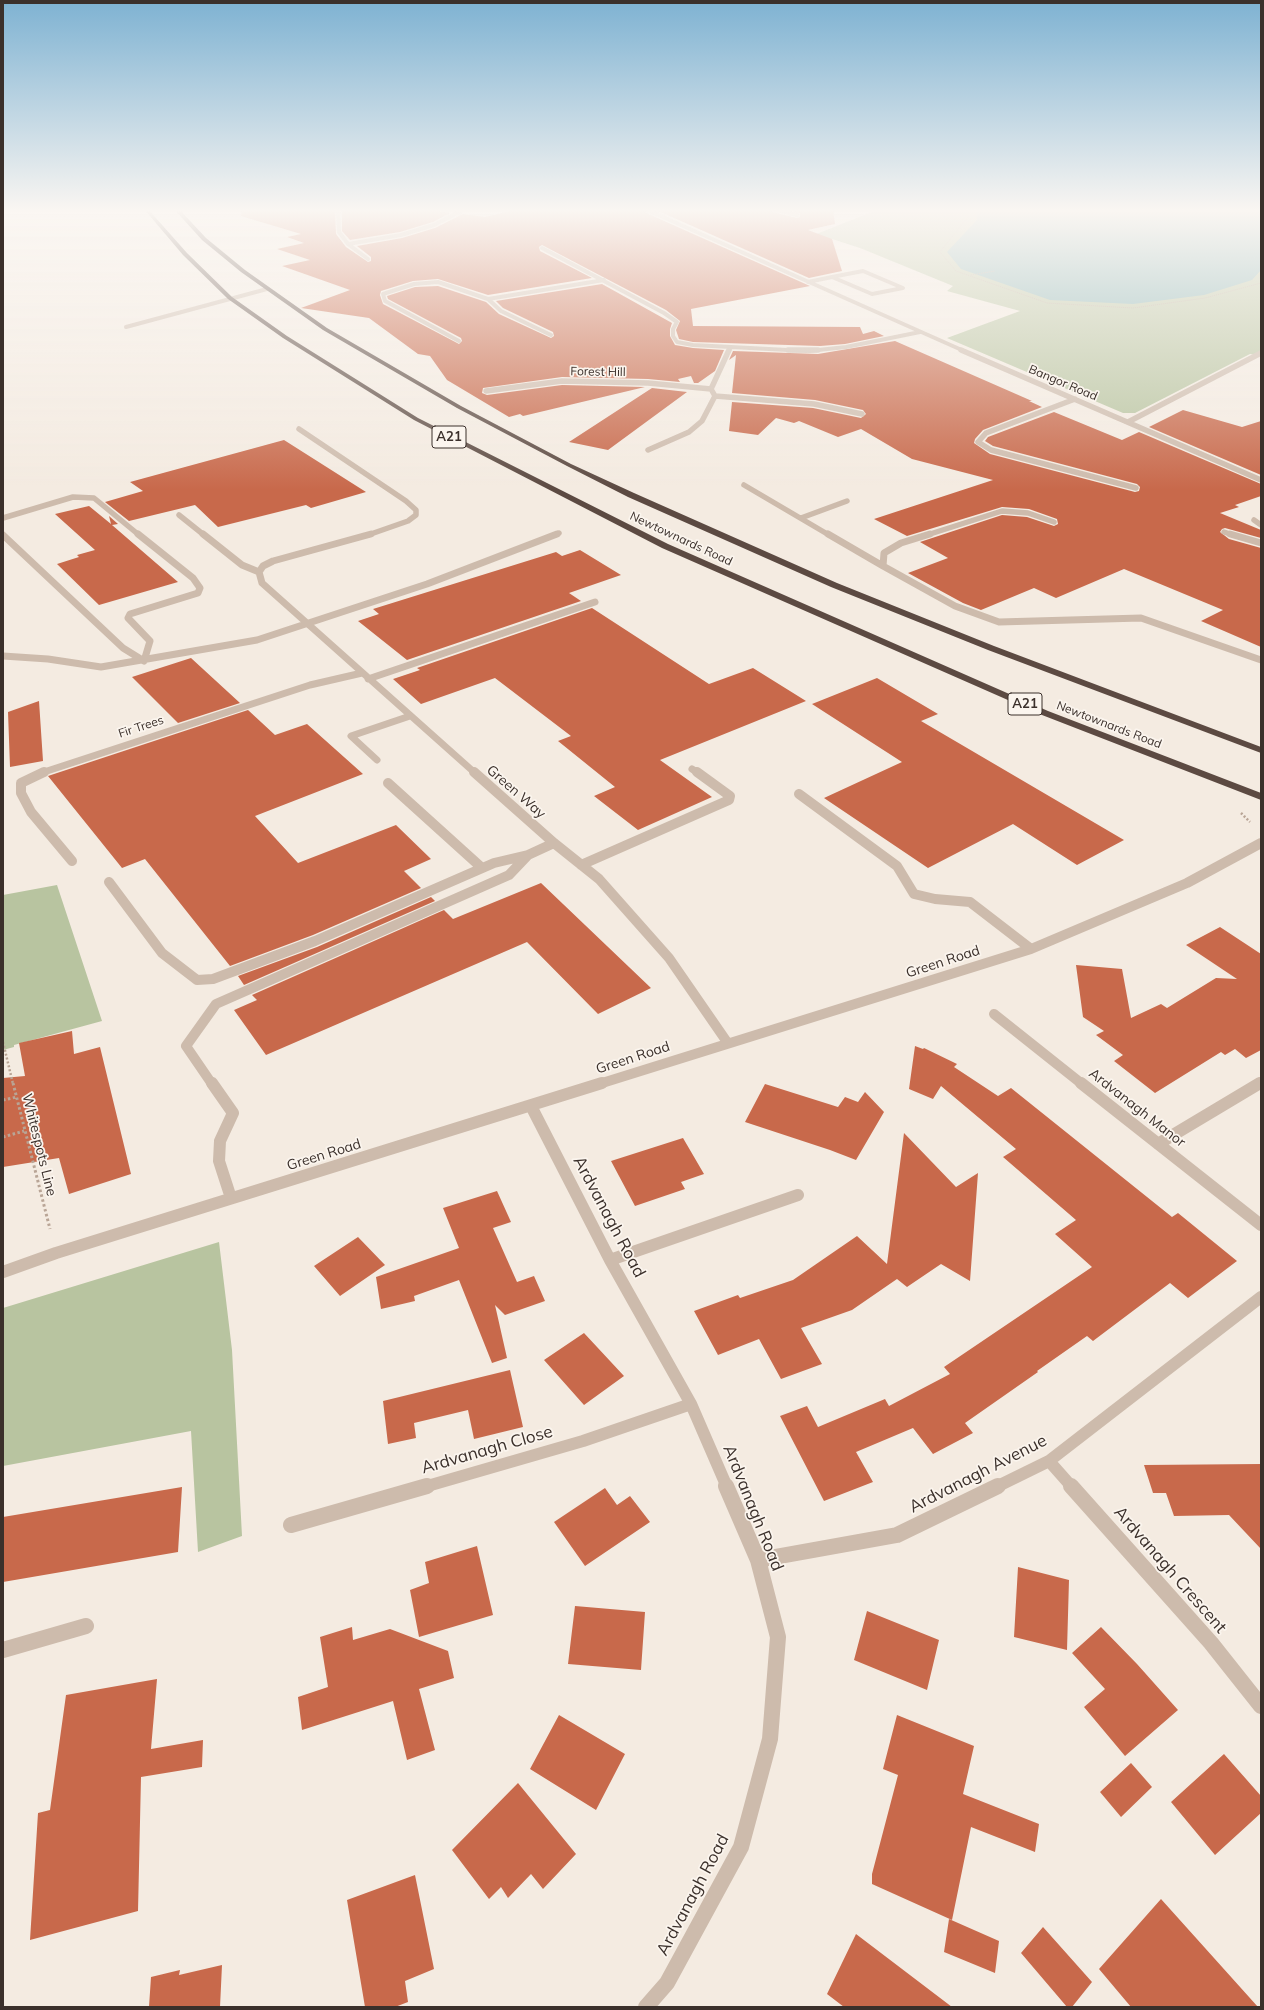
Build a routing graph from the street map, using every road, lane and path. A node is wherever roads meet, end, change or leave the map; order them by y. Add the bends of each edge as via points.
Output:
1 (213, 303) edge
2 (237, 303) edge
3 (288, 303) edge
4 (388, 303) edge
5 (492, 303) edge
6 (645, 303) edge
7 (855, 303) edge
8 (1046, 303) edge
9 (1170, 303) edge
10 (126, 327) dead end
11 (920, 332) junction
12 (551, 335) dead end
13 (459, 341) dead end
14 (730, 348) junction
15 (1261, 353) edge
16 (711, 389) junction
17 (486, 391) dead end
18 (715, 396) junction
19 (1075, 399) junction
20 (862, 414) dead end
21 (1128, 422) junction
22 (299, 429) dead end
23 (648, 450) dead end
24 (1261, 480) edge
25 (744, 485) dead end
26 (1136, 488) dead end
27 (847, 501) dead end
28 (179, 515) dead end
29 (3, 518) edge
30 (801, 518) junction
31 (1254, 520) dead end
32 (1054, 522) dead end
33 (1261, 525) edge
34 (1224, 532) dead end
35 (559, 533) dead end
36 (3, 535) edge
37 (1261, 543) edge
38 (882, 566) junction
39 (260, 572) junction
40 (595, 602) dead end
41 (307, 625) junction
42 (3, 656) edge
43 (1261, 660) edge
44 (144, 661) junction
45 (365, 676) junction
46 (410, 716) junction
47 (1261, 750) edge
48 (377, 760) dead end
49 (692, 769) dead end
50 (388, 783) dead end
51 (799, 794) dead end
52 (1261, 798) edge
53 (554, 843) junction
54 (1261, 843) edge
55 (528, 855) junction
56 (72, 861) dead end
57 (581, 865) junction
58 (482, 868) junction
59 (109, 882) dead end
60 (1031, 949) junction
61 (994, 1014) dead end
62 (3, 1042) edge
63 (727, 1042) junction
64 (1261, 1082) edge
65 (3, 1100) edge
66 (531, 1106) junction
67 (24, 1130) junction
68 (3, 1137) edge
69 (1158, 1144) junction
70 (798, 1196) dead end
71 (231, 1198) junction
72 (1261, 1225) edge
73 (56, 1253) junction
74 (610, 1260) junction
75 (3, 1272) edge
76 (1261, 1296) edge
77 (691, 1404) junction
78 (1049, 1461) junction
79 (291, 1525) dead end
80 (758, 1560) junction
81 (86, 1626) dead end
82 (3, 1650) edge
83 (1261, 1706) edge
84 (646, 2007) edge

1 - 10 street
2 - 52 highway, Newtownards Road / A21 via 285,337 416,419 664,546 1045,713
3 - 47 highway, Newtownards Road / A21 via 325,329 459,407 631,495 834,585 991,648
4 - 13 street
5 - 12 street via 501,311
6 - 14 street via 677,322 673,329 673,336 677,342
7 - 11 street, Bangor Road
8 - 9 path via 1133,308
11 - 14 street via 808,351
11 - 19 street, Bangor Road
14 - 16 street
15 - 21 street
16 - 17 street, Forest Hill via 648,383 562,381
16 - 18 street
18 - 20 street via 814,404
18 - 23 street via 702,421 689,432
19 - 21 street, Bangor Road
19 - 26 street via 986,433 978,442 991,450
21 - 24 street, Bangor Road
22 - 39 street via 406,501 416,510 416,515 408,521 273,561 263,566
25 - 30 street
27 - 30 street
28 - 39 street via 242,565
29 - 44 street via 73,497 94,498 193,578 200,588 198,593 130,614 128,618 150,641
30 - 38 street
31 - 33 street
32 - 38 street via 1028,513 1002,511 901,543 884,553
34 - 37 street
35 - 41 street via 427,584
36 - 44 street via 123,648
38 - 43 street via 955,606 999,622 1141,618
39 - 41 street, Green Way via 262,583
40 - 45 street
41 - 44 street via 257,640
41 - 45 street, Green Way
42 - 44 street via 48,659 100,667
45 - 46 street, Green Way
45 - 56 street, Fir Trees via 302,688 74,762 21,783 21,793 32,812
46 - 48 street via 351,736
46 - 53 street, Green Way
49 - 57 street via 730,796 729,800
50 - 58 street
51 - 60 street via 897,866 914,894 970,902
53 - 55 street
53 - 57 street, Green Way
54 - 60 street, Green Road via 1187,883
55 - 58 street
55 - 71 street via 509,875 216,1004 186,1046 233,1113 220,1141 219,1161
57 - 63 street, Green Way via 599,879 669,958
58 - 59 street via 315,940 213,979 197,980 162,952
60 - 63 street, Green Road
61 - 69 street, Ardvanagh Manor
62 - 73 path, Whitespots Line
63 - 66 street, Green Road
64 - 69 street
65 - 67 path via 16,1096
66 - 71 street, Green Road
66 - 74 street, Ardvanagh Road
67 - 68 path
67 - 73 path
69 - 72 street, Ardvanagh Manor
70 - 74 street
71 - 73 street, Green Road
73 - 75 street, Green Road
74 - 77 street, Ardvanagh Road
76 - 78 street, Ardvanagh Avenue
77 - 79 street, Ardvanagh Close via 583,1441
77 - 80 street, Ardvanagh Road
78 - 80 street, Ardvanagh Avenue via 897,1535
78 - 83 street, Ardvanagh Crescent via 1211,1643
80 - 84 street, Ardvanagh Road via 778,1637 770,1740 741,1847 667,1983
81 - 82 street

